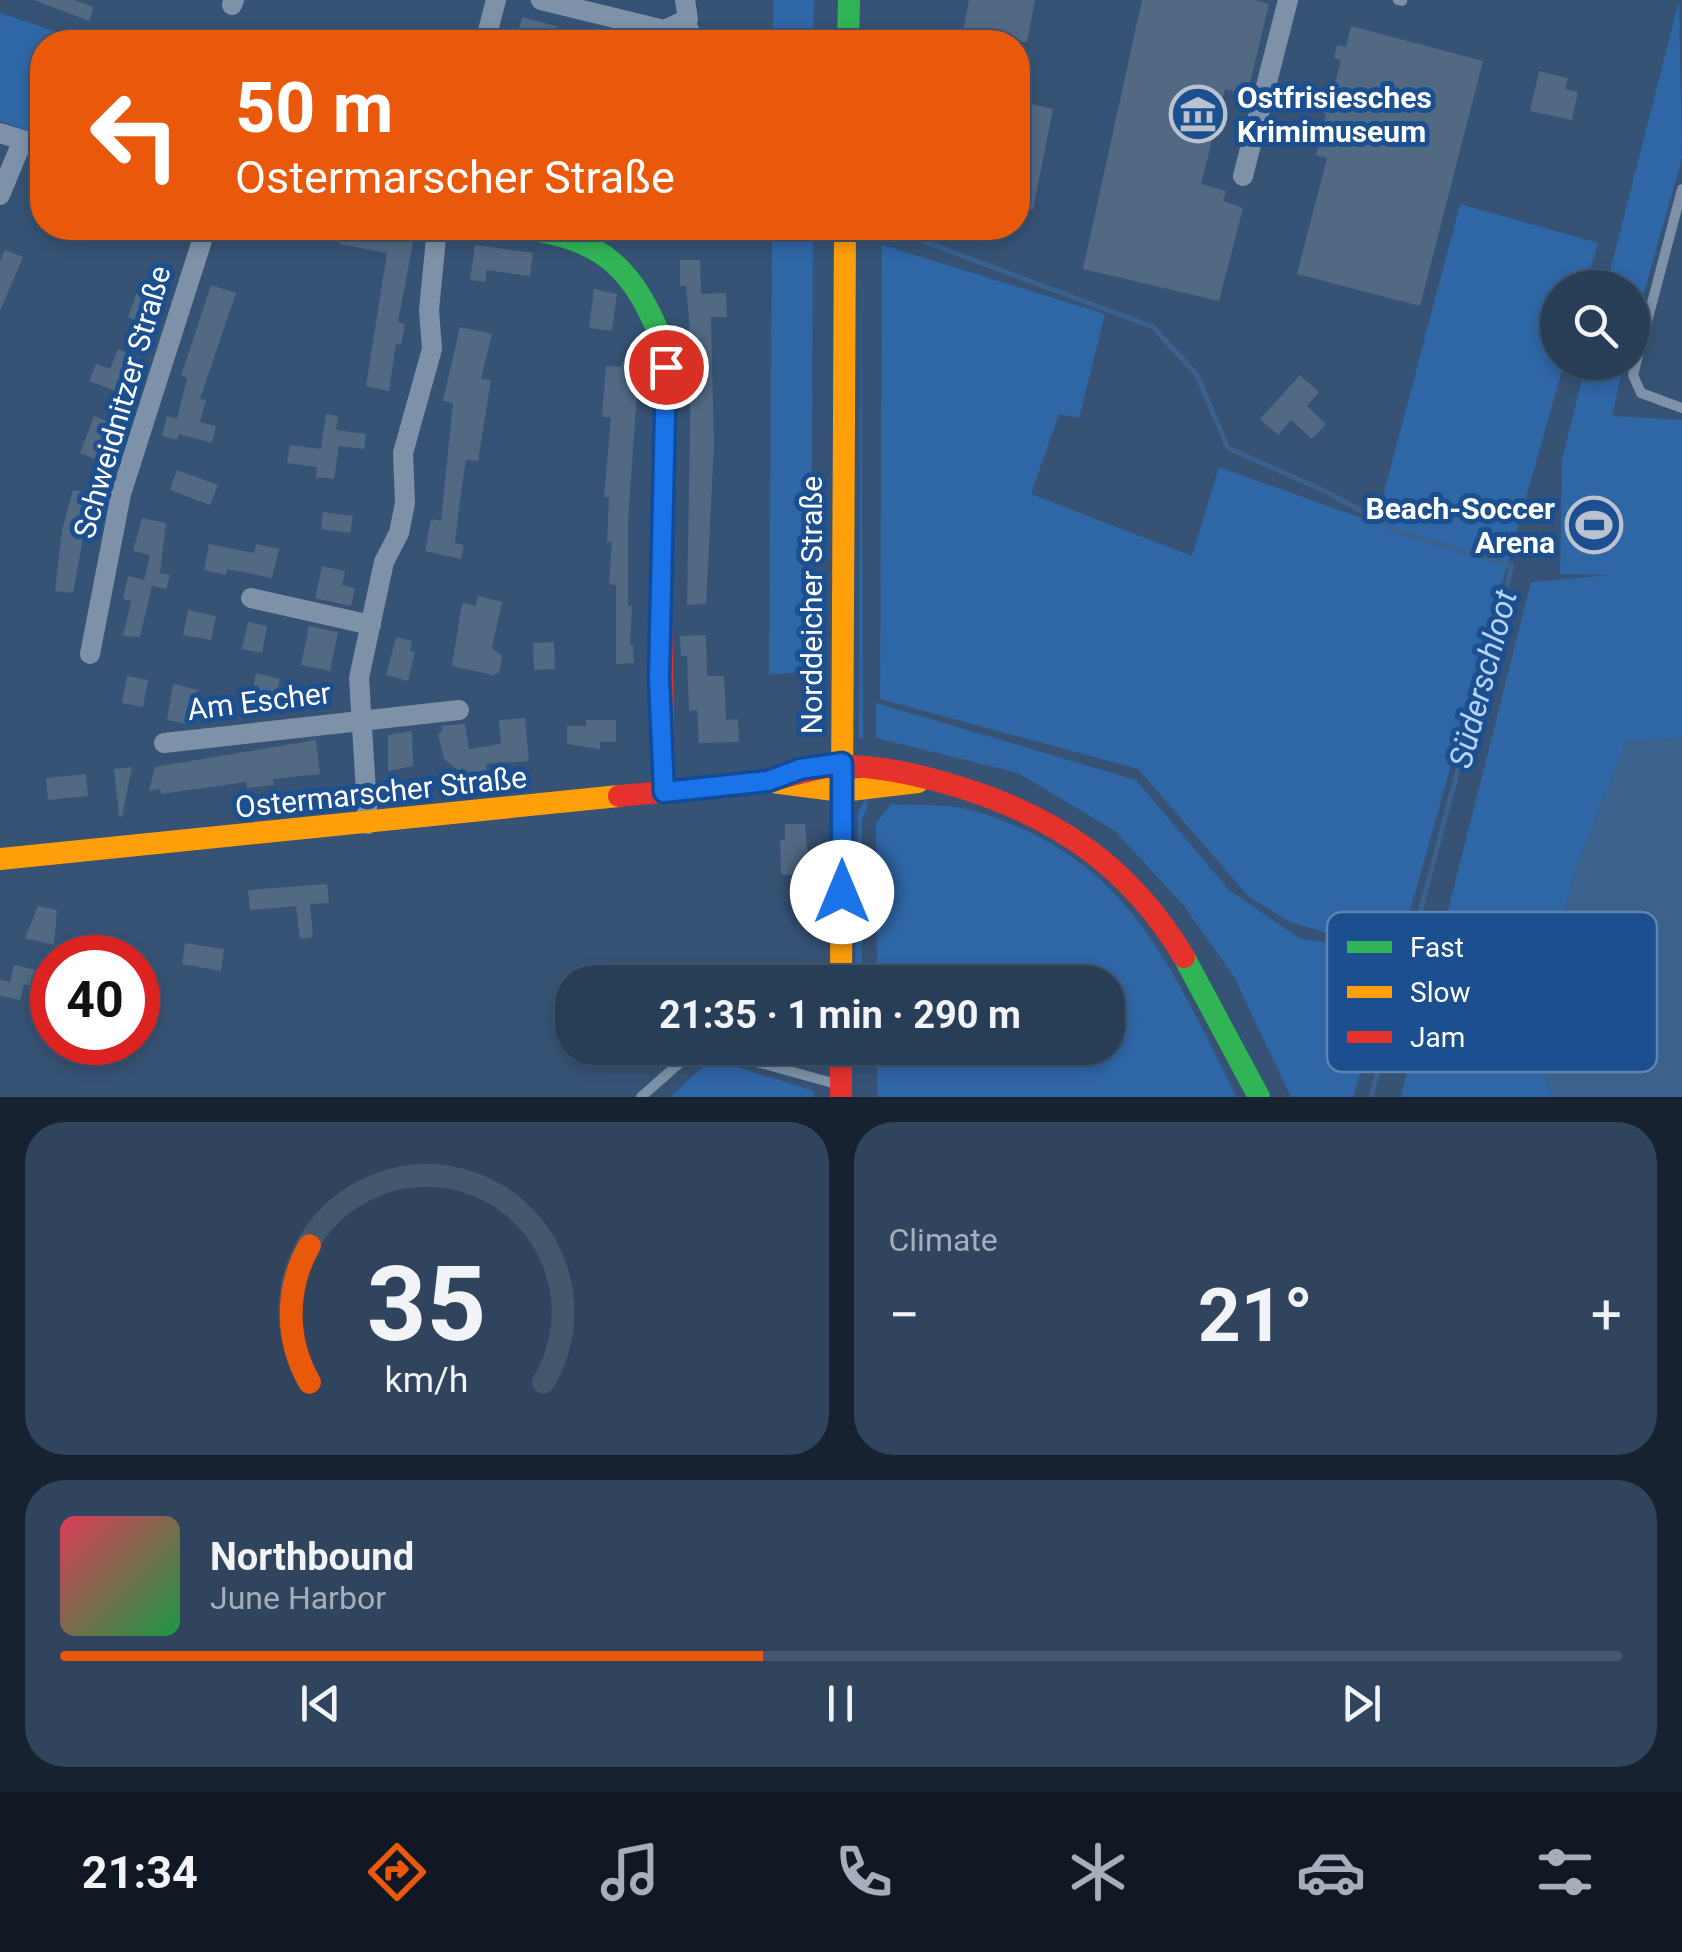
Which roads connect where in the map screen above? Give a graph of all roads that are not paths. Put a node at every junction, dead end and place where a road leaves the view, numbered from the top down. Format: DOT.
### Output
graph roads {
  1 [pos="496,0"];
  2 [pos="541,0"];
  3 [pos="849,0"];
  4 [pos="1288,0"];
  5 [pos="686,10"];
  6 [pos="488,30"];
  7 [pos="848,30"];
  8 [pos="0,133"];
  9 [pos="30,143"];
  10 [pos="30,147"];
  11 [pos="1243,176"];
  12 [pos="1682,189"];
  13 [pos="0,196"];
  14 [pos="202,240"];
  15 [pos="436,240"];
  16 [pos="574,240"];
  17 [pos="845,240"];
  18 [pos="1680,406"];
  19 [pos="251,598"];
  20 [pos="370,625"];
  21 [pos="90,654"];
  22 [pos="459,710"];
  23 [pos="362,720"];
  24 [pos="164,743"];
  25 [pos="842,763"];
  26 [pos="934,780"];
  27 [pos="768,781"];
  28 [pos="664,792"];
  29 [pos="842,792"];
  30 [pos="368,824"];
  31 [pos="0,859"];
  32 [pos="842,965"];
  33 [pos="841,1065"];
  34 [pos="841,1091"];
  35 [pos="641,1097"];
  36 [pos="1258,1097"];
  1 -- 6 [label="street"];
  2 -- 5 [label="street"];
  3 -- 7 [label="street"];
  4 -- 11 [label="street"];
  8 -- 9 [label="street"];
  10 -- 13 [label="street"];
  12 -- 18 [label="lane"];
  14 -- 21 [label="street, Schweidnitzer Straße"];
  15 -- 20 [label="street, Am Escher"];
  16 -- 28 [label="street"];
  17 -- 25 [label="street, Norddeicher Straße"];
  19 -- 20 [label="street"];
  20 -- 23 [label="street, Am Escher"];
  22 -- 23 [label="street, Am Escher"];
  23 -- 24 [label="street, Am Escher"];
  23 -- 30 [label="street, Am Escher"];
  25 -- 26 [label="street"];
  25 -- 27 [label="street, Ostermarscher Straße"];
  25 -- 29 [label="street, Norddeicher Straße"];
  26 -- 29 [label="street, Ostermarscher Straße"];
  26 -- 36 [label="street"];
  27 -- 28 [label="street, Ostermarscher Straße"];
  27 -- 29 [label="street, Ostermarscher Straße"];
  28 -- 30 [label="street, Ostermarscher Straße"];
  29 -- 32 [label="street, Norddeicher Straße"];
  30 -- 31 [label="street, Ostermarscher Straße"];
  33 -- 34 [label="street"];
  34 -- 35 [label="lane"];
}
